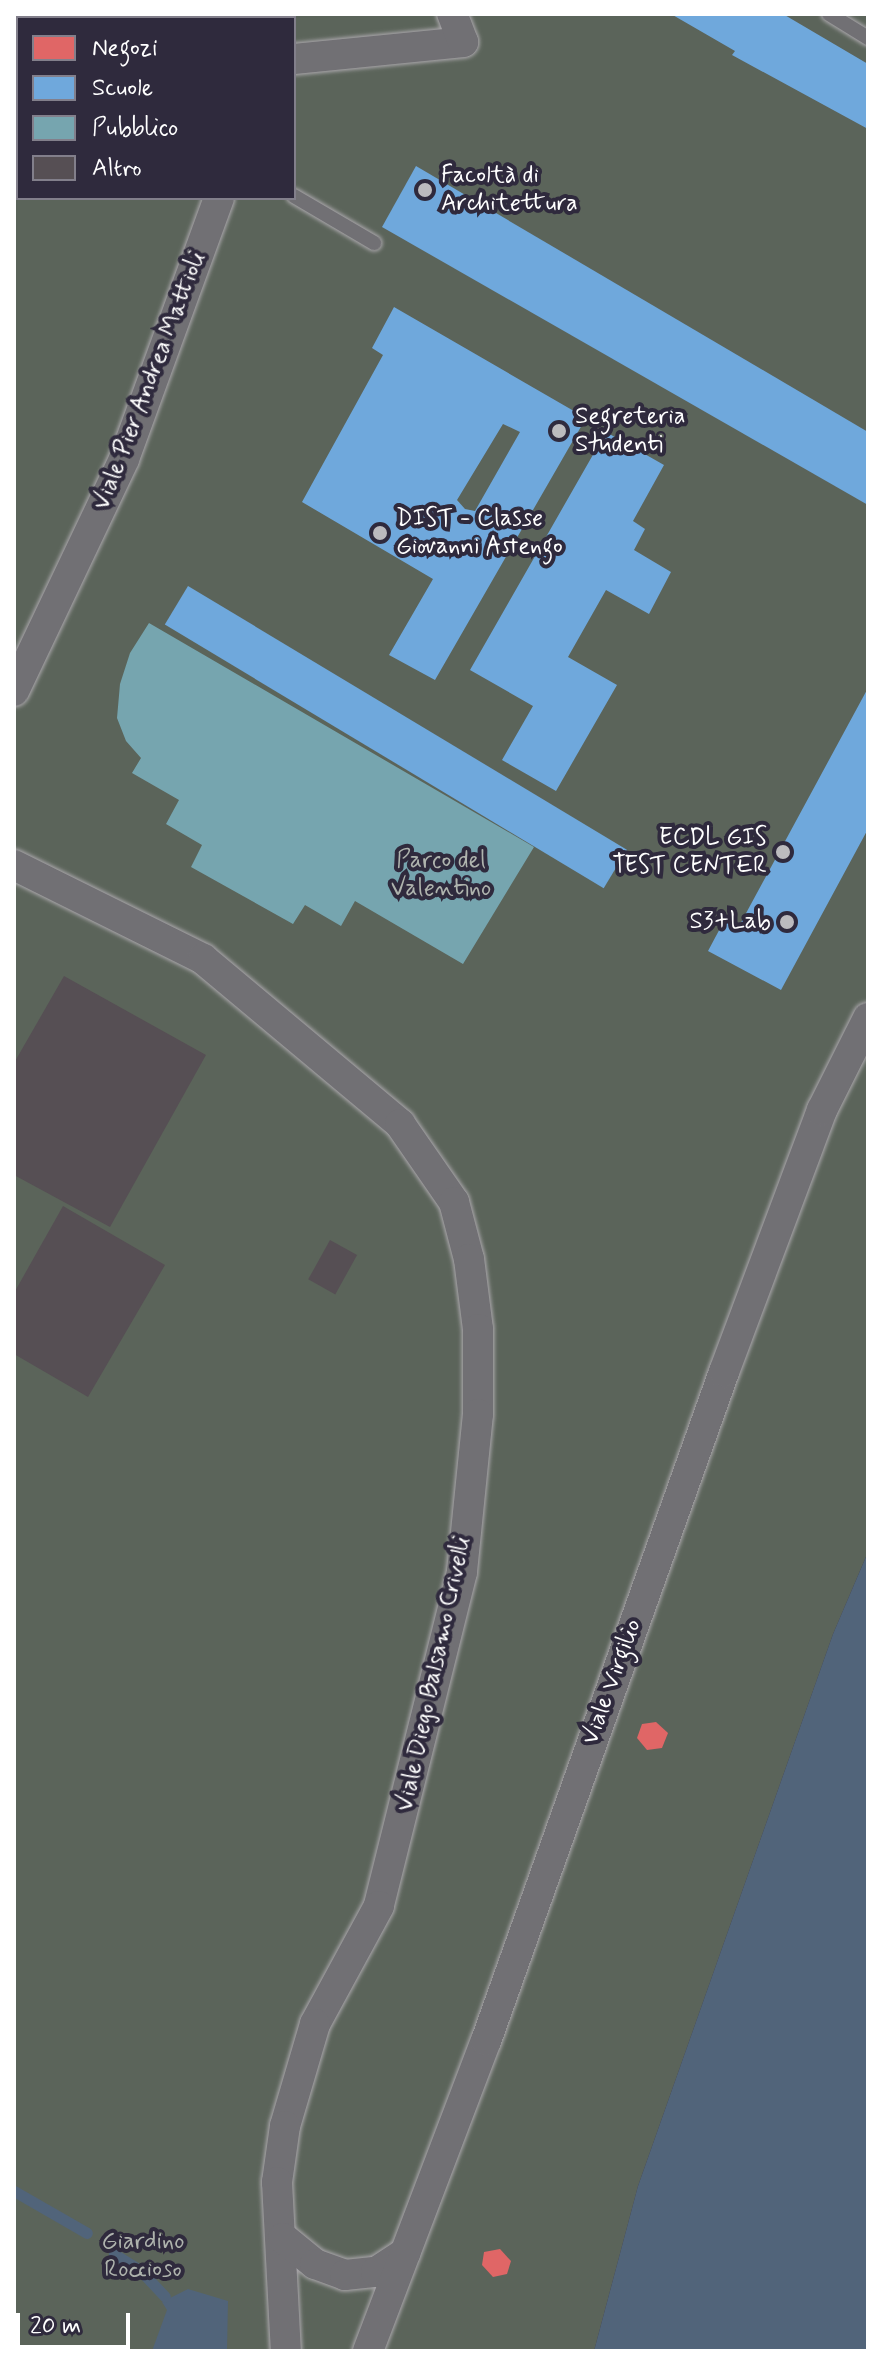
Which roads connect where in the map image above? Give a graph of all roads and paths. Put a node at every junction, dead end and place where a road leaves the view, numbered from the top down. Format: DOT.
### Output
graph roads {
  1 [pos="829,14"];
  2 [pos="465,36"];
  3 [pos="868,38"];
  4 [pos="296,59"];
  5 [pos="296,197"];
  6 [pos="218,200"];
  7 [pos="374,243"];
  8 [pos="14,691"];
  9 [pos="14,865"];
  10 [pos="868,1018"];
  11 [pos="283,2238"];
  12 [pos="405,2253"];
  13 [pos="286,2351"];
  14 [pos="368,2351"];
  1 -- 3 [label="lane"];
  2 -- 4 [label="street"];
  5 -- 7 [label="lane"];
  6 -- 8 [label="street, Viale Pier Andrea Mattioli"];
  9 -- 11 [label="street, Viale Diego Balsamo Crivelli"];
  10 -- 12 [label="street, Viale Virgilio"];
  11 -- 12 [label="street"];
  11 -- 13 [label="street, Viale Diego Balsamo Crivelli"];
  12 -- 14 [label="street, Viale Virgilio"];
}
